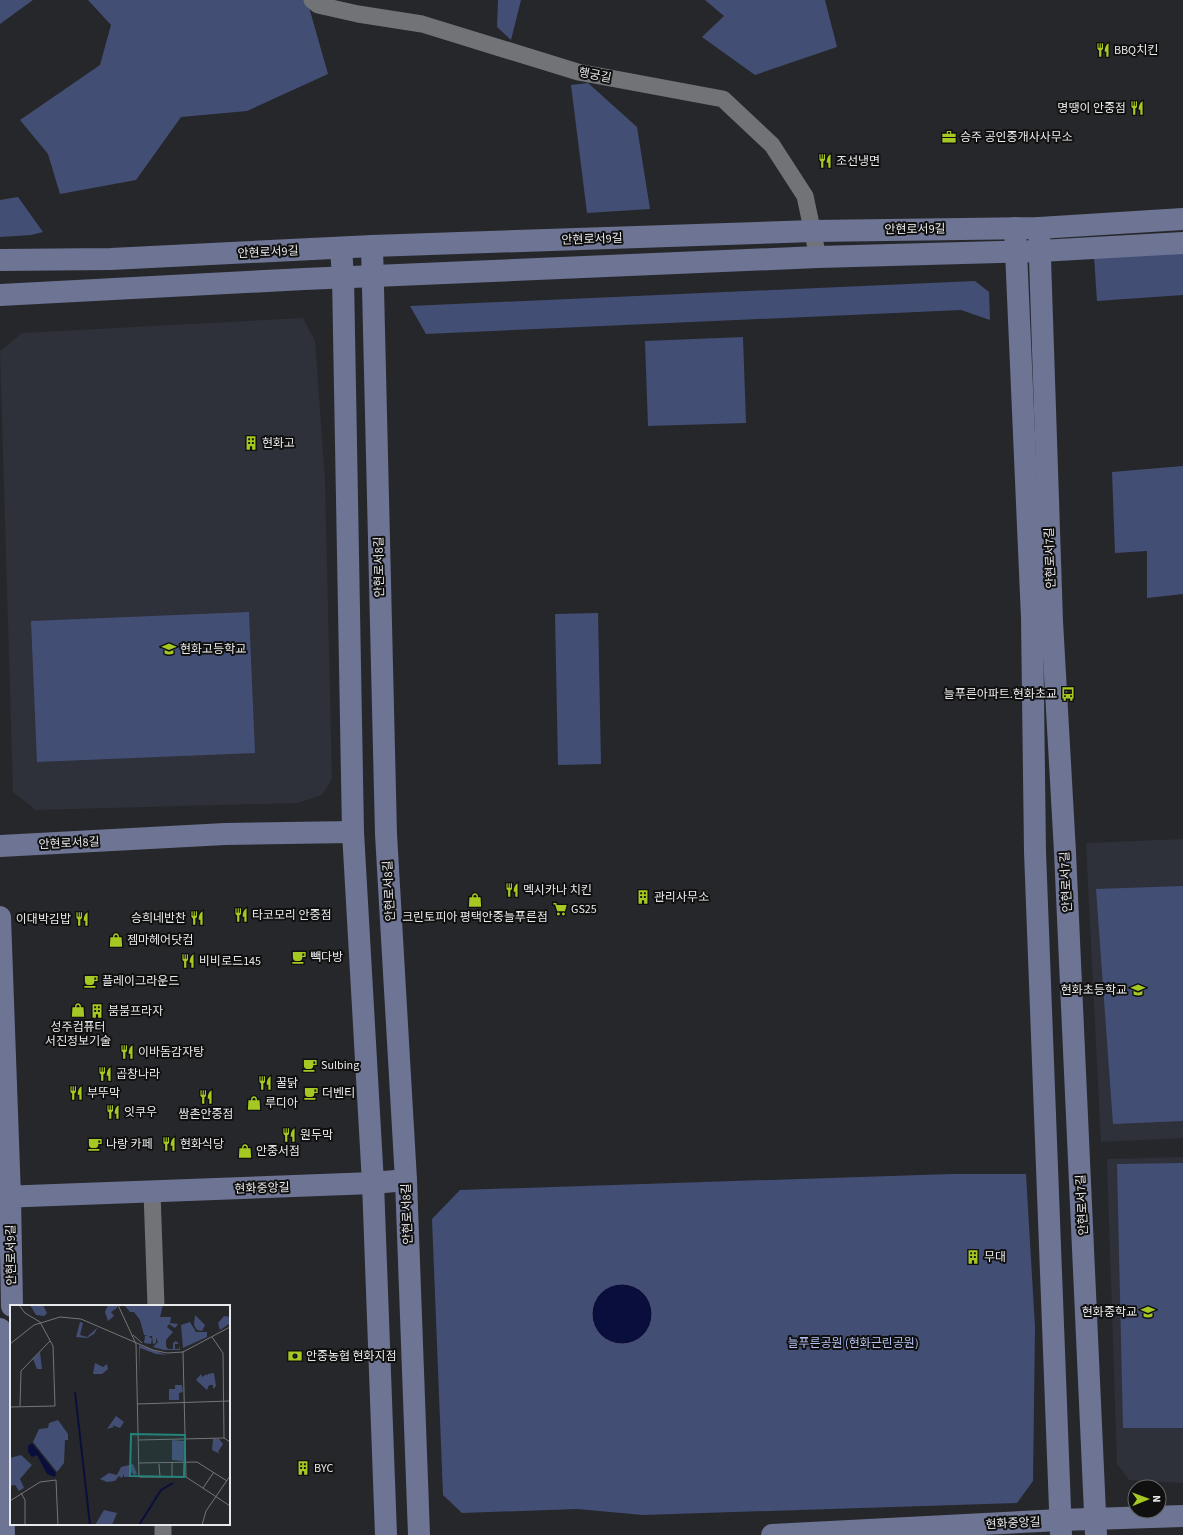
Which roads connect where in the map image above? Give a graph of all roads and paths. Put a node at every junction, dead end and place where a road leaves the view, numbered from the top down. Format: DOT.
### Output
graph roads {
  1 [pos="312,0"];
  2 [pos="1183,219"];
  3 [pos="1015,228"];
  4 [pos="1039,228"];
  5 [pos="813,231"];
  6 [pos="1183,243"];
  7 [pos="372,246"];
  8 [pos="341,248"];
  9 [pos="1040,251"];
  10 [pos="1015,252"];
  11 [pos="818,257"];
  12 [pos="0,260"];
  13 [pos="373,276"];
  14 [pos="343,277"];
  15 [pos="0,295"];
  16 [pos="353,832"];
  17 [pos="0,846"];
  18 [pos="0,917"];
  19 [pos="406,1180"];
  20 [pos="373,1183"];
  21 [pos="152,1192"];
  22 [pos="5,1197"];
  23 [pos="12,1305"];
  24 [pos="156,1305"];
  25 [pos="0,1329"];
  26 [pos="1183,1516"];
  27 [pos="162,1525"];
  28 [pos="1096,1527"];
  29 [pos="1061,1528"];
  30 [pos="4,1535"];
  31 [pos="163,1535"];
  32 [pos="386,1535"];
  33 [pos="419,1535"];
  34 [pos="772,1535"];
  1 -- 5 [label="street, 행궁길"];
  2 -- 4 [label="street, 안현로서9길"];
  3 -- 4 [label="street, 안현로서9길"];
  3 -- 5 [label="street, 안현로서9길"];
  3 -- 10 [label="street, 안현로서7길"];
  4 -- 9 [label="street, 안현로서7길"];
  5 -- 7 [label="street, 안현로서9길"];
  5 -- 11 [label="street, 행궁길"];
  6 -- 9 [label="street"];
  7 -- 8 [label="street, 안현로서9길"];
  7 -- 13 [label="street, 안현로서8길"];
  8 -- 12 [label="street, 안현로서9길"];
  8 -- 14 [label="street"];
  9 -- 10 [label="street"];
  9 -- 28 [label="street, 안현로서7길"];
  10 -- 11 [label="street"];
  10 -- 29 [label="street, 안현로서7길"];
  11 -- 13 [label="street"];
  13 -- 14 [label="street"];
  13 -- 19 [label="street, 안현로서8길"];
  14 -- 15 [label="street"];
  14 -- 16 [label="street"];
  16 -- 17 [label="street, 안현로서8길"];
  16 -- 20 [label="street"];
  18 -- 22 [label="street, 안현로서9길"];
  19 -- 20 [label="street, 현화중앙길"];
  19 -- 33 [label="street, 안현로서8길"];
  20 -- 21 [label="street, 현화중앙길"];
  20 -- 32 [label="street"];
  21 -- 22 [label="street, 현화중앙길"];
  21 -- 24 [label="street"];
  22 -- 23 [label="street, 안현로서9길"];
  25 -- 30 [label="street"];
  26 -- 28 [label="street, 현화중앙길"];
  27 -- 31 [label="street"];
  28 -- 29 [label="street, 현화중앙길"];
  29 -- 34 [label="street, 현화중앙길"];
}
